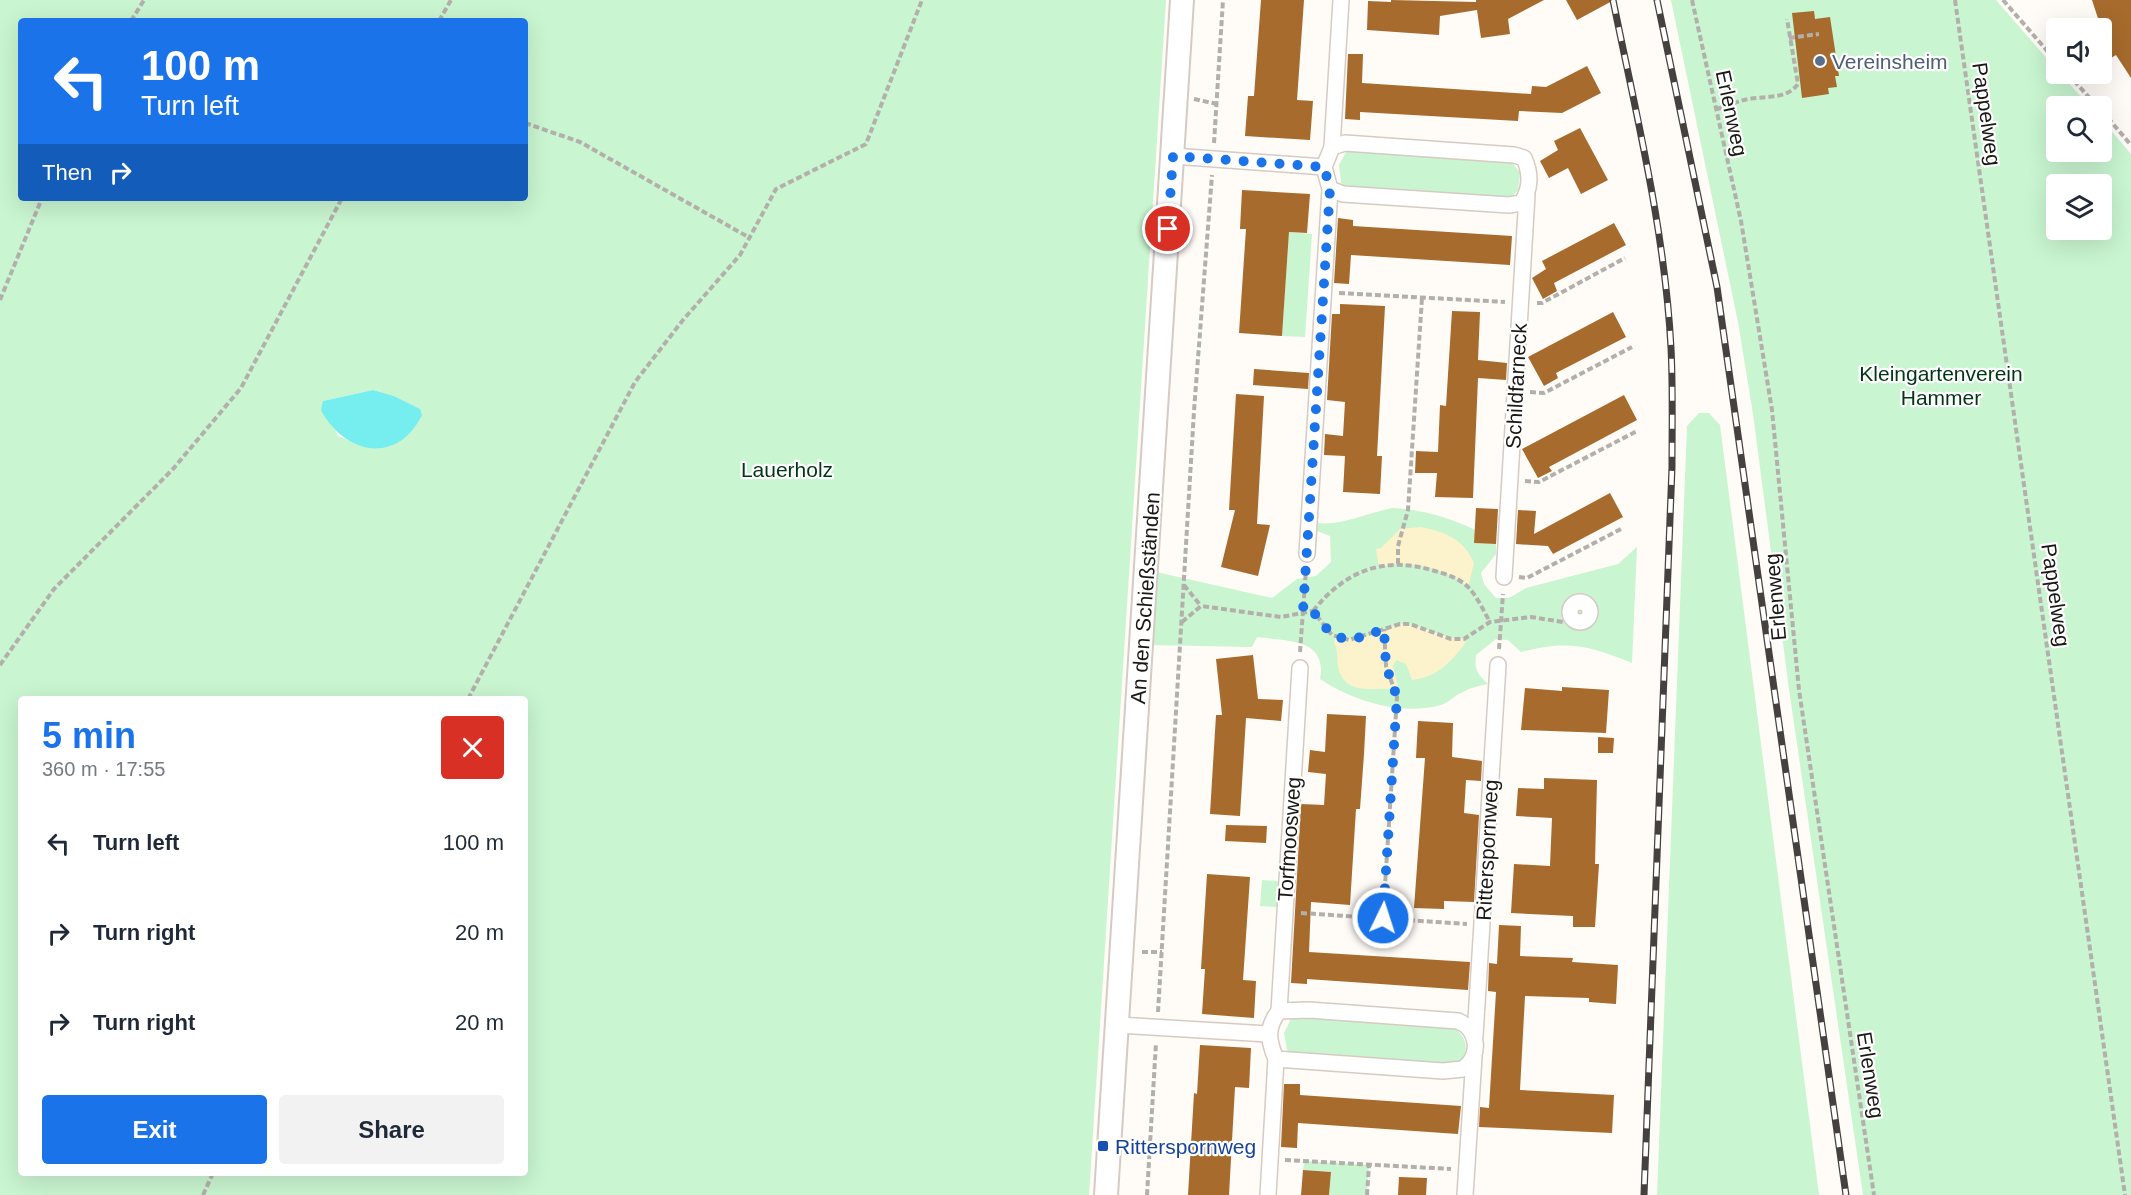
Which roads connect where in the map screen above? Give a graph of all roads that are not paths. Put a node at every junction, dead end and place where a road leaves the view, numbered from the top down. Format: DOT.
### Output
graph roads {
  1 [pos="1182,0"];
  2 [pos="1341,0"];
  3 [pos="1332,147"];
  4 [pos="1173,156"];
  5 [pos="1324,167"];
  6 [pos="1330,189"];
  7 [pos="1527,195"];
  8 [pos="1307,554"];
  9 [pos="1504,577"];
  10 [pos="1498,665"];
  11 [pos="1300,668"];
  12 [pos="1279,1011"];
  13 [pos="1118,1024"];
  14 [pos="1268,1034"];
  15 [pos="1475,1036"];
  16 [pos="1474,1057"];
  17 [pos="1276,1059"];
  18 [pos="1106,1195"];
  19 [pos="1268,1195"];
  20 [pos="1465,1195"];
  1 -- 4 [label="street, An den Schießständen"];
  2 -- 3 [label="street"];
  3 -- 5 [label="street"];
  3 -- 7 [label="street, Schildfarneck"];
  4 -- 5 [label="street"];
  4 -- 13 [label="street, An den Schießständen"];
  5 -- 6 [label="street"];
  6 -- 7 [label="street"];
  6 -- 8 [label="street"];
  7 -- 9 [label="street, Schildfarneck"];
  10 -- 15 [label="street, Ritterspornweg"];
  11 -- 12 [label="street, Torfmoosweg"];
  12 -- 14 [label="street"];
  12 -- 15 [label="street"];
  13 -- 14 [label="street"];
  13 -- 18 [label="street, An den Schießständen"];
  14 -- 17 [label="street"];
  15 -- 16 [label="street, Ritterspornweg"];
  16 -- 17 [label="street"];
  16 -- 20 [label="street, Ritterspornweg"];
  17 -- 19 [label="street"];
}
